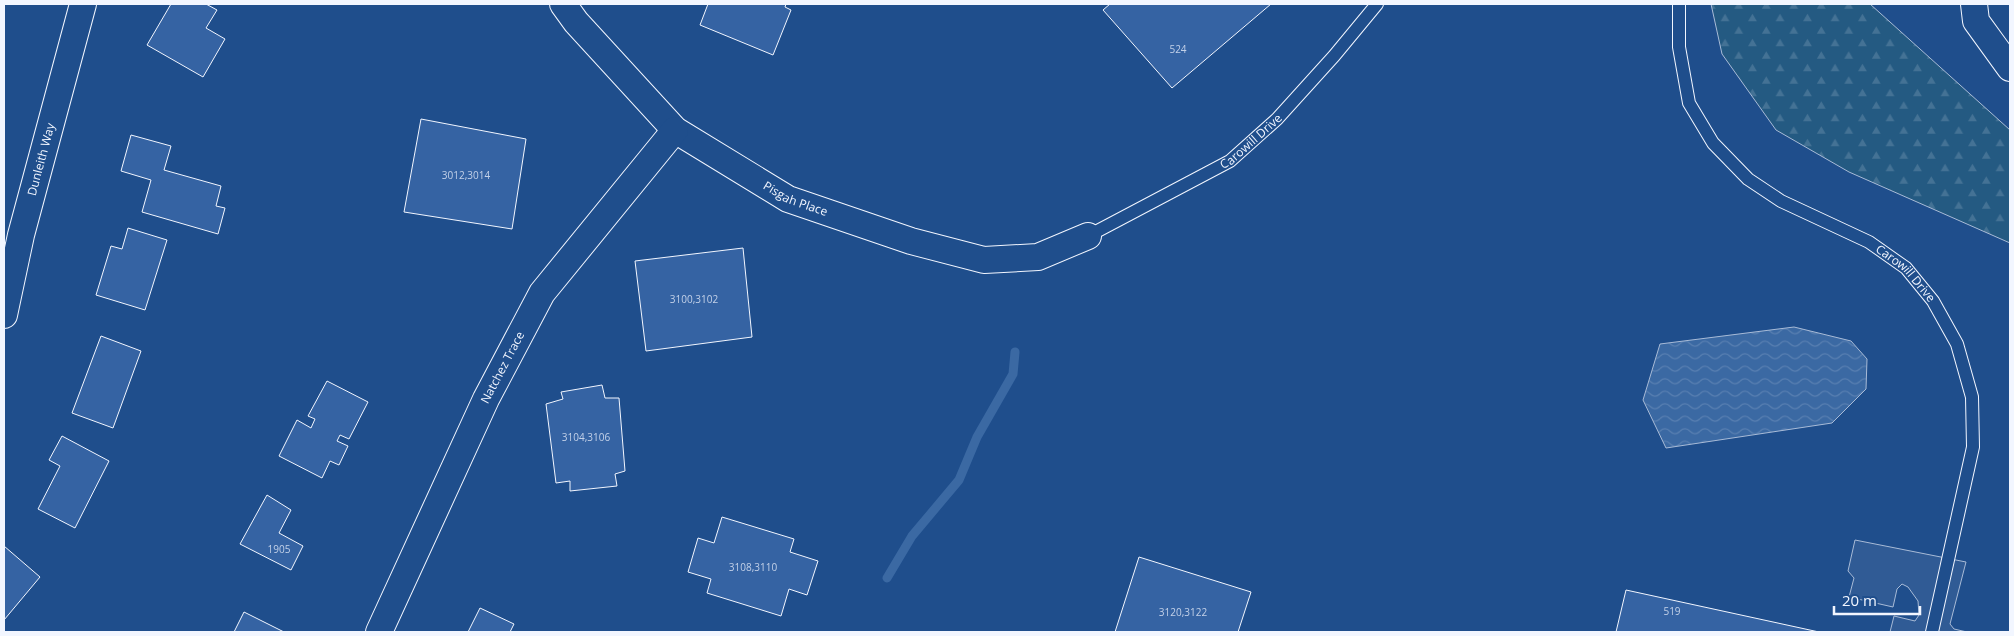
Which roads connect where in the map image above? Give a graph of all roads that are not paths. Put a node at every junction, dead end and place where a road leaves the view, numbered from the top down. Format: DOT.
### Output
graph roads {
  1 [pos="83,4"];
  2 [pos="563,4"];
  3 [pos="1377,4"];
  4 [pos="1680,4"];
  5 [pos="1974,4"];
  6 [pos="2010,68"];
  7 [pos="674,130"];
  8 [pos="1088,236"];
  9 [pos="4,315"];
  10 [pos="379,632"];
  11 [pos="1932,632"];
  1 -- 9 [label="street, Dunleith Way"];
  2 -- 7 [label="street, Pisgah Place"];
  3 -- 8 [label="lane, Carowill Drive"];
  4 -- 11 [label="lane, Carowill Drive"];
  5 -- 6 [label="street"];
  7 -- 8 [label="street, Pisgah Place"];
  7 -- 10 [label="street, Natchez Trace"];
}
